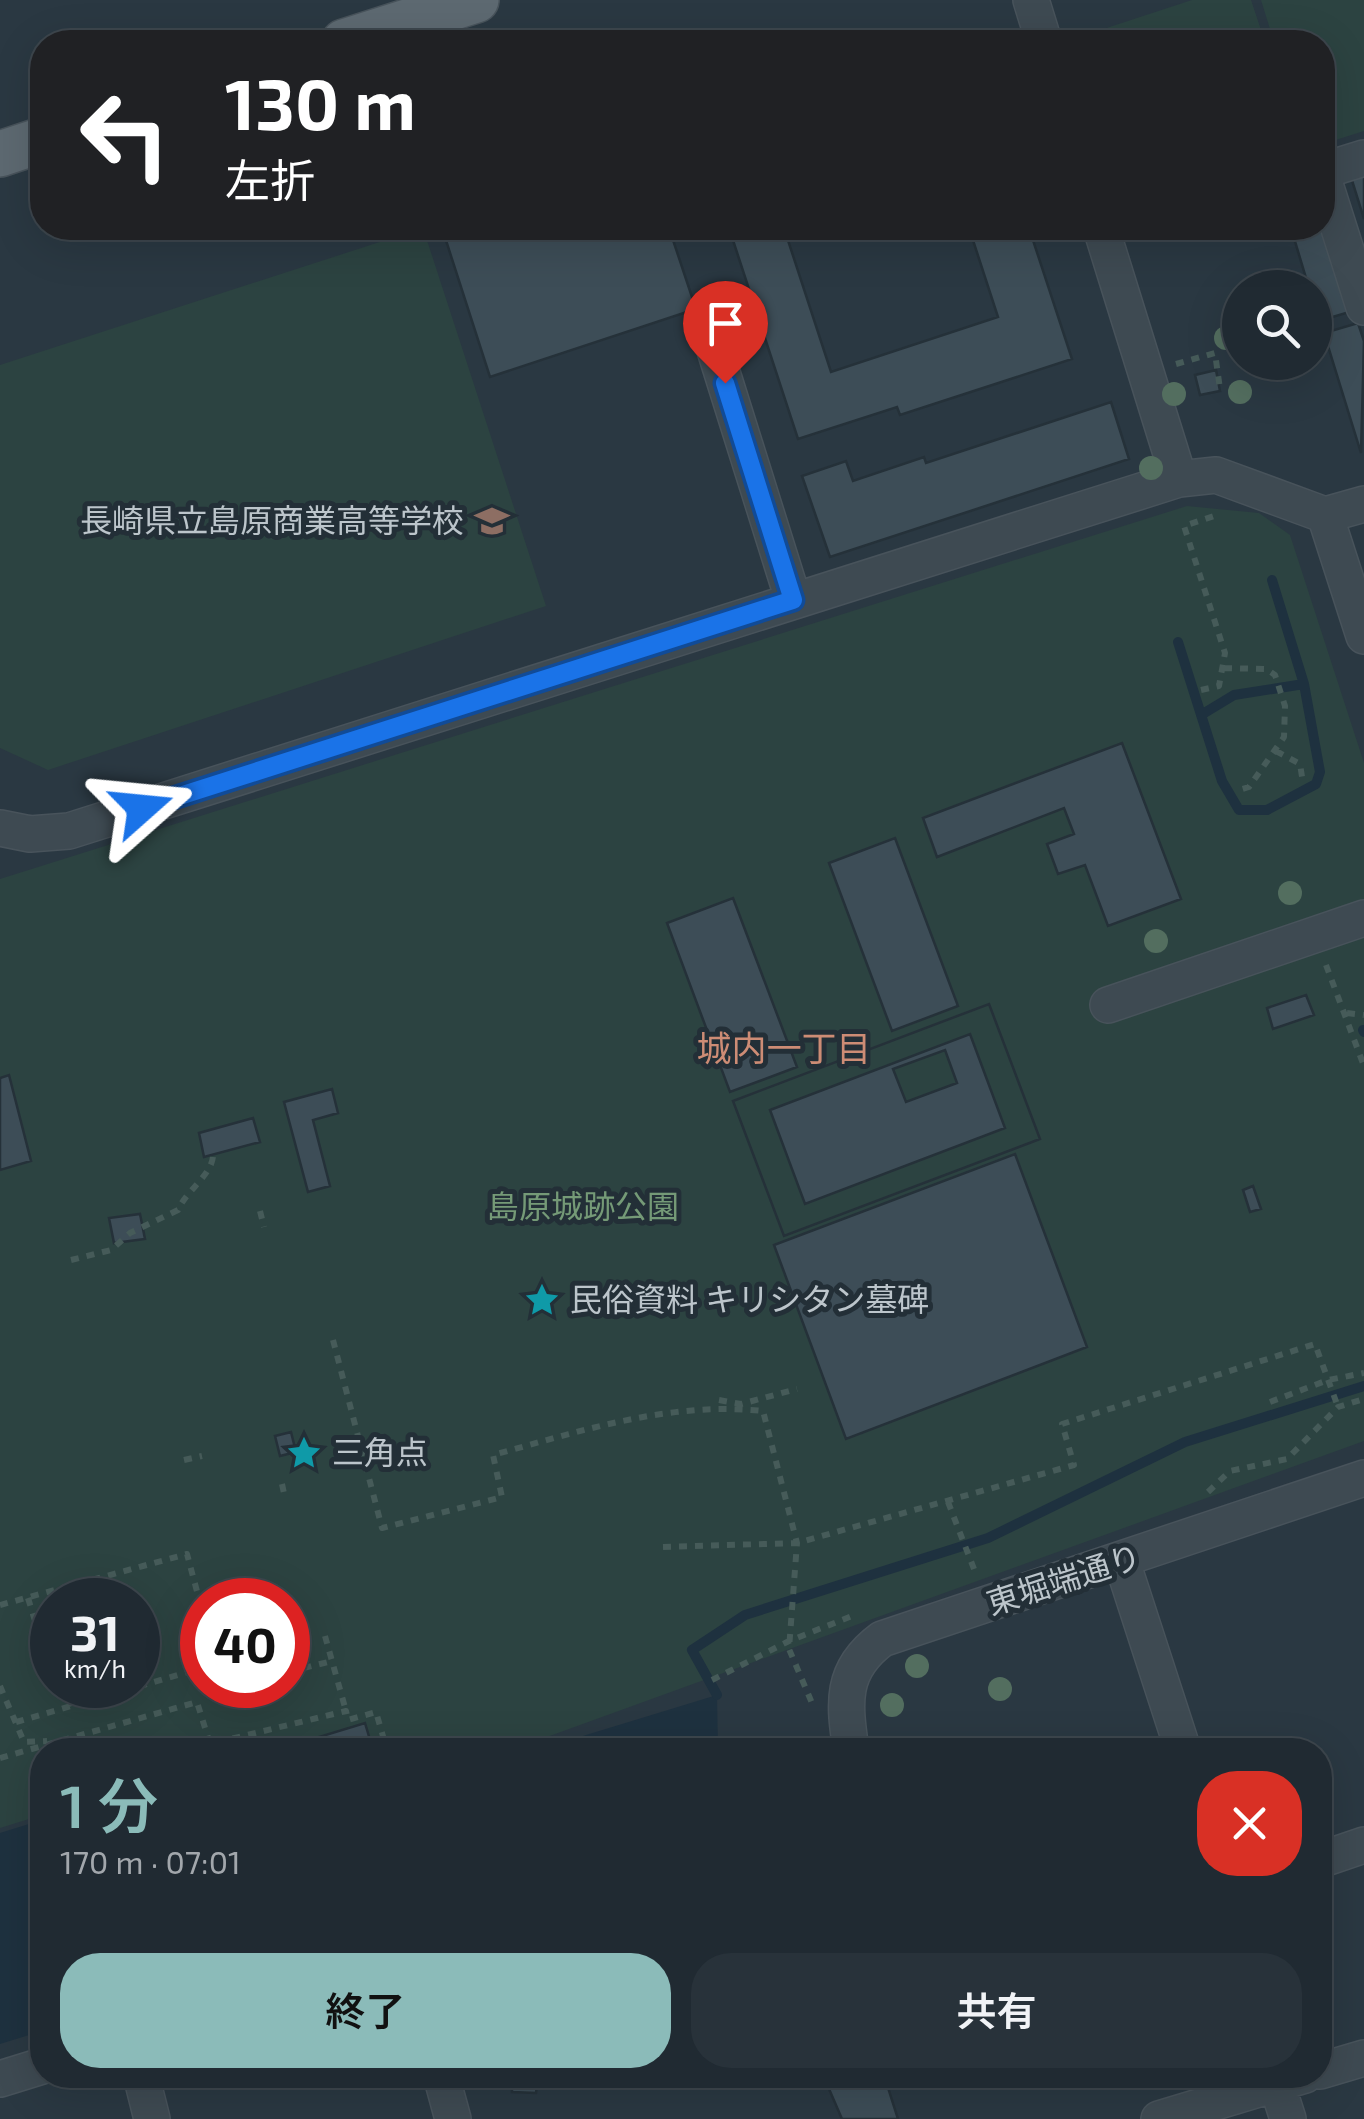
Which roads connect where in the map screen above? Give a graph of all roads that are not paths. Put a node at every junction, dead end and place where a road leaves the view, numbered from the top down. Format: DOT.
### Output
graph roads {
  1 [pos="476,0"];
  2 [pos="1031,0"];
  3 [pos="382,30"];
  4 [pos="1040,30"];
  5 [pos="30,144"];
  6 [pos="0,154"];
  7 [pos="1364,158"];
  8 [pos="1335,168"];
  9 [pos="1335,214"];
  10 [pos="1105,240"];
  11 [pos="1364,307"];
  12 [pos="714,347"];
  13 [pos="1179,479"];
  14 [pos="1364,504"];
  15 [pos="1324,515"];
  16 [pos="793,600"];
  17 [pos="1364,636"];
  18 [pos="0,828"];
  19 [pos="1364,918"];
  20 [pos="1108,1005"];
  21 [pos="1364,1478"];
  22 [pos="1122,1562"];
  23 [pos="849,1738"];
  24 [pos="1178,1738"];
  25 [pos="1364,1845"];
  26 [pos="1332,1856"];
  27 [pos="1364,2058"];
  28 [pos="1332,2067"];
  29 [pos="30,2070"];
  30 [pos="0,2079"];
  31 [pos="144,2088"];
  32 [pos="445,2088"];
  33 [pos="1254,2088"];
  34 [pos="1286,2088"];
  35 [pos="152,2119"];
  36 [pos="454,2119"];
  37 [pos="1159,2119"];
  38 [pos="1288,2119"];
  1 -- 3 [label="main road"];
  2 -- 4 [label="street"];
  5 -- 6 [label="main road"];
  7 -- 8 [label="street"];
  9 -- 11 [label="street"];
  10 -- 13 [label="street"];
  12 -- 16 [label="street"];
  13 -- 15 [label="street"];
  13 -- 16 [label="street"];
  14 -- 15 [label="street"];
  15 -- 17 [label="street"];
  16 -- 18 [label="street"];
  19 -- 20 [label="street"];
  21 -- 22 [label="street, 東堀端通り"];
  22 -- 23 [label="street, 東堀端通り"];
  22 -- 24 [label="street"];
  25 -- 26 [label="street"];
  27 -- 28 [label="street"];
  29 -- 30 [label="street"];
  31 -- 35 [label="street"];
  32 -- 36 [label="street"];
  33 -- 37 [label="street"];
  34 -- 38 [label="street"];
}
